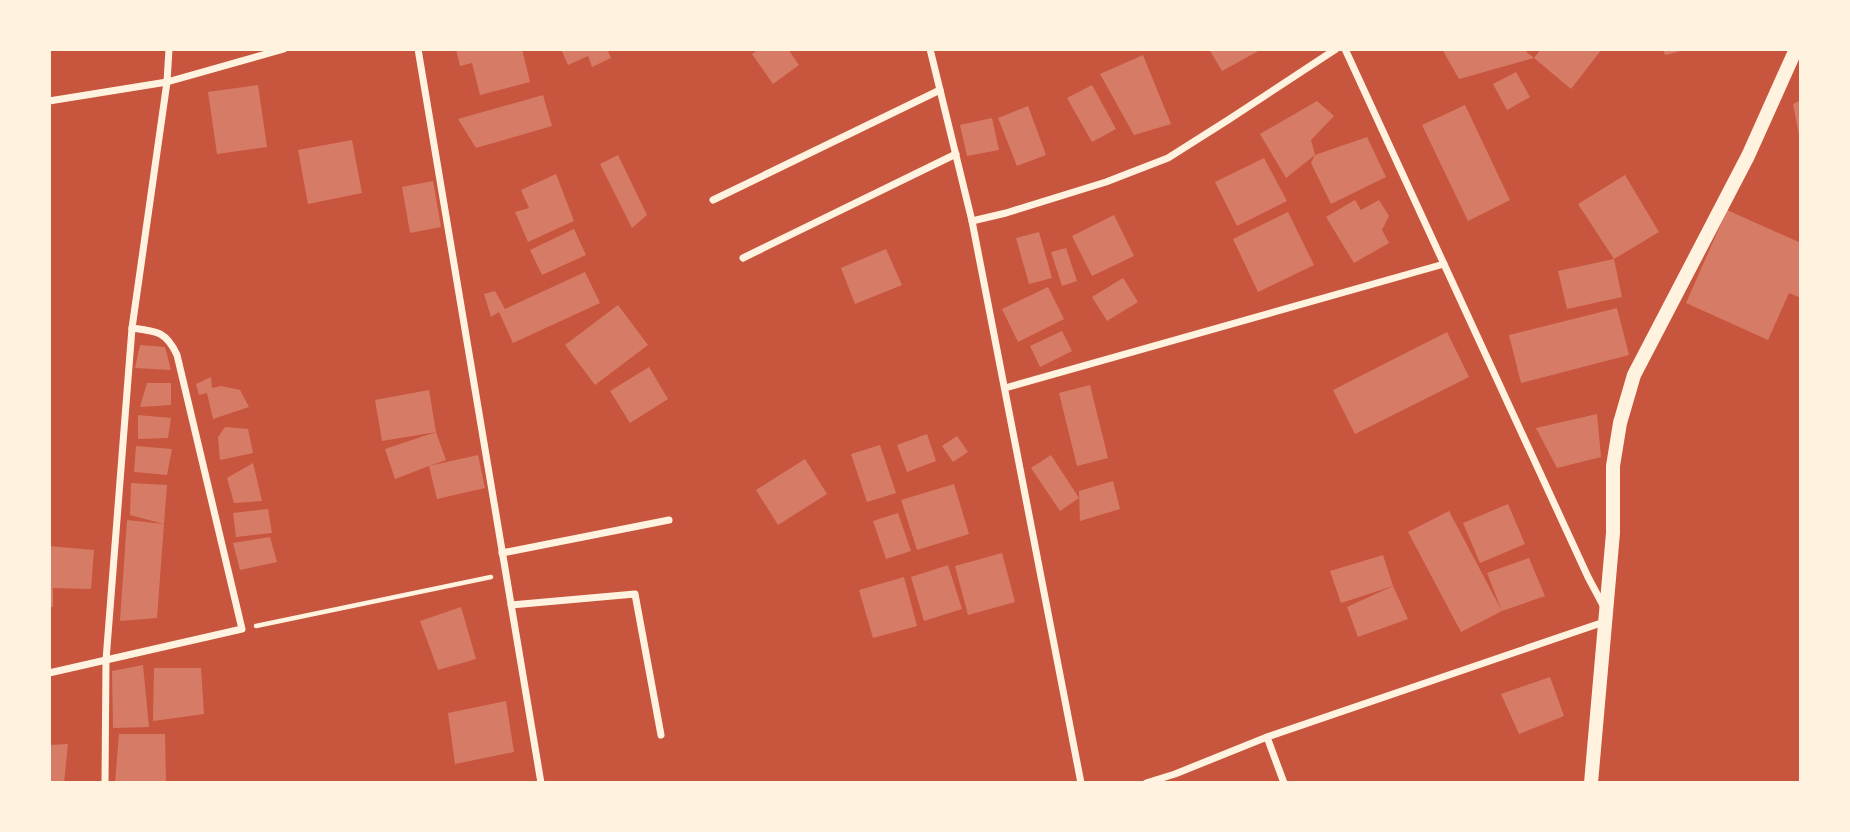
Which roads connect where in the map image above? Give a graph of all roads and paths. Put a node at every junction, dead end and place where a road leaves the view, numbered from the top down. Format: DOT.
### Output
graph roads {
  1 [pos="169,49"];
  2 [pos="284,49"];
  3 [pos="418,49"];
  4 [pos="930,49"];
  5 [pos="1336,49"];
  6 [pos="1345,49"];
  7 [pos="1796,49"];
  8 [pos="167,82"];
  9 [pos="940,90"];
  10 [pos="49,101"];
  11 [pos="956,154"];
  12 [pos="713,200"];
  13 [pos="972,221"];
  14 [pos="743,258"];
  15 [pos="1444,264"];
  16 [pos="132,328"];
  17 [pos="1006,388"];
  18 [pos="669,520"];
  19 [pos="502,553"];
  20 [pos="506,574"];
  21 [pos="511,605"];
  22 [pos="1606,616"];
  23 [pos="242,629"];
  24 [pos="106,660"];
  25 [pos="49,673"];
  26 [pos="661,735"];
  27 [pos="1267,737"];
  28 [pos="1175,774"];
  29 [pos="105,783"];
  30 [pos="541,783"];
  31 [pos="1081,783"];
  32 [pos="1146,783"];
  33 [pos="1179,783"];
  34 [pos="1284,783"];
  35 [pos="1591,783"];
  1 -- 8 [label="street"];
  2 -- 8 [label="street"];
  3 -- 19 [label="street"];
  4 -- 9 [label="street"];
  5 -- 13 [label="street"];
  6 -- 15 [label="street"];
  7 -- 22 [label="main road"];
  8 -- 10 [label="street"];
  8 -- 16 [label="street"];
  9 -- 11 [label="street"];
  9 -- 12 [label="street"];
  11 -- 13 [label="street"];
  11 -- 14 [label="street"];
  13 -- 17 [label="street"];
  15 -- 17 [label="street"];
  15 -- 22 [label="street"];
  16 -- 23 [label="street"];
  16 -- 24 [label="street"];
  17 -- 31 [label="street"];
  18 -- 19 [label="street"];
  19 -- 20 [label="street"];
  20 -- 21 [label="street"];
  20 -- 23 [label="path"];
  21 -- 26 [label="street"];
  21 -- 30 [label="street"];
  22 -- 27 [label="street"];
  22 -- 35 [label="main road"];
  23 -- 24 [label="street"];
  24 -- 25 [label="street"];
  24 -- 29 [label="street"];
  27 -- 28 [label="street"];
  27 -- 34 [label="street"];
  28 -- 32 [label="street"];
  28 -- 33 [label="street"];
}
